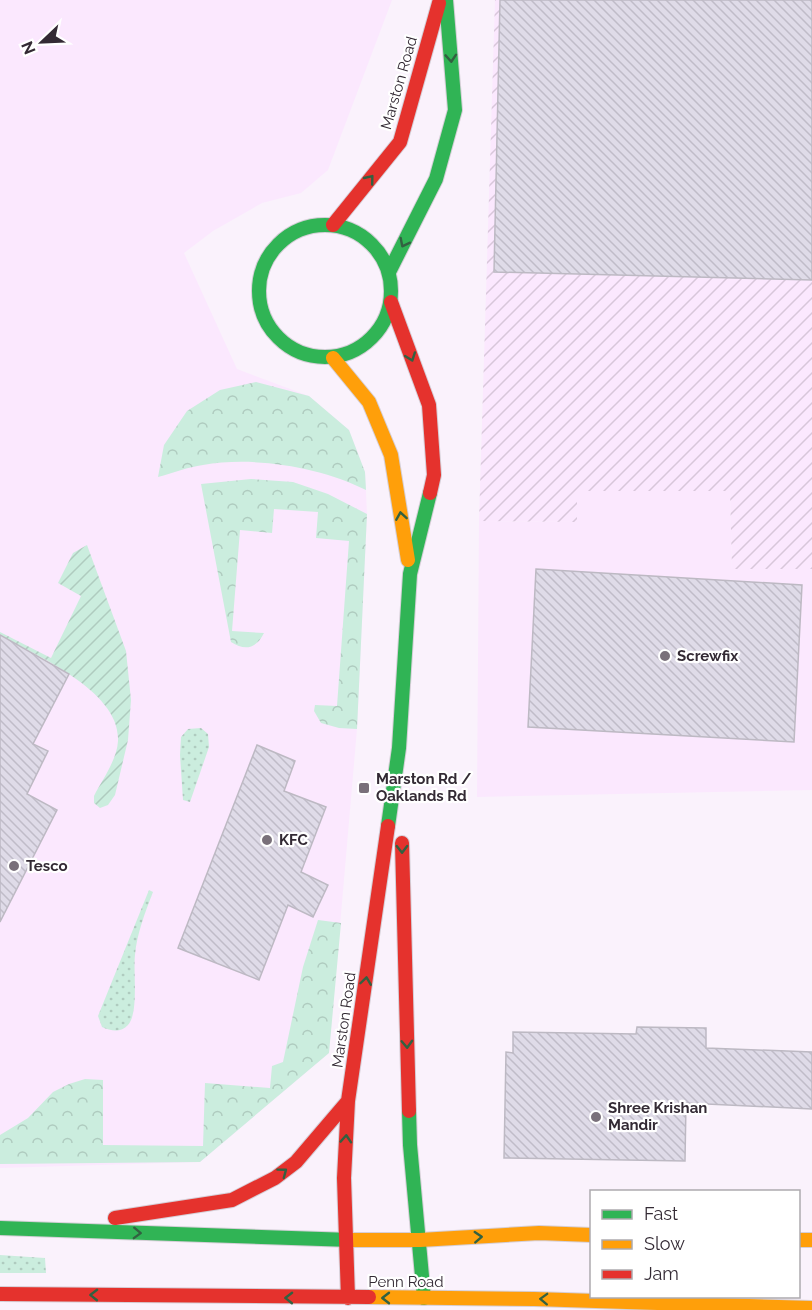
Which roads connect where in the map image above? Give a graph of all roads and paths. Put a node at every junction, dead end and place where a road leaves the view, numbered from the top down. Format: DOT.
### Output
graph roads {
  1 [pos="440,0"];
  2 [pos="446,0"];
  3 [pos="333,225"];
  4 [pos="389,272"];
  5 [pos="391,303"];
  6 [pos="333,358"];
  7 [pos="410,574"];
  8 [pos="399,748"];
  9 [pos="348,1101"];
  10 [pos="0,1228"];
  11 [pos="36,1230"];
  12 [pos="590,1235"];
  13 [pos="346,1240"];
  14 [pos="420,1240"];
  15 [pos="0,1294"];
  16 [pos="348,1298"];
  17 [pos="424,1298"];
  18 [pos="812,1308"];
  3 -- 1 [label="main road, Marston Road, one-way"];
  2 -- 4 [label="main road, one-way"];
  3 -- 4 [label="main road, Marston Road"];
  3 -- 6 [label="main road, Marston Road"];
  4 -- 5 [label="main road, Marston Road"];
  5 -- 6 [label="main road, Marston Road"];
  5 -- 7 [label="main road, Marston Road, one-way"];
  7 -- 6 [label="main road, Marston Road, one-way"];
  7 -- 8 [label="main road, Marston Road"];
  9 -- 8 [label="main road, Marston Road, one-way"];
  8 -- 14 [label="main road, Marston Road, one-way"];
  11 -- 9 [label="main road, one-way"];
  13 -- 9 [label="main road, Marston Road, one-way"];
  10 -- 11 [label="main road"];
  11 -- 13 [label="main road, one-way"];
  14 -- 12 [label="main road, one-way"];
  13 -- 14 [label="main road"];
  13 -- 16 [label="main road, Marston Road"];
  14 -- 17 [label="main road, Marston Road"];
  16 -- 15 [label="main road, Penn Road, one-way"];
  17 -- 16 [label="main road, Penn Road, one-way"];
  18 -- 17 [label="main road, Penn Road, one-way"];
}
